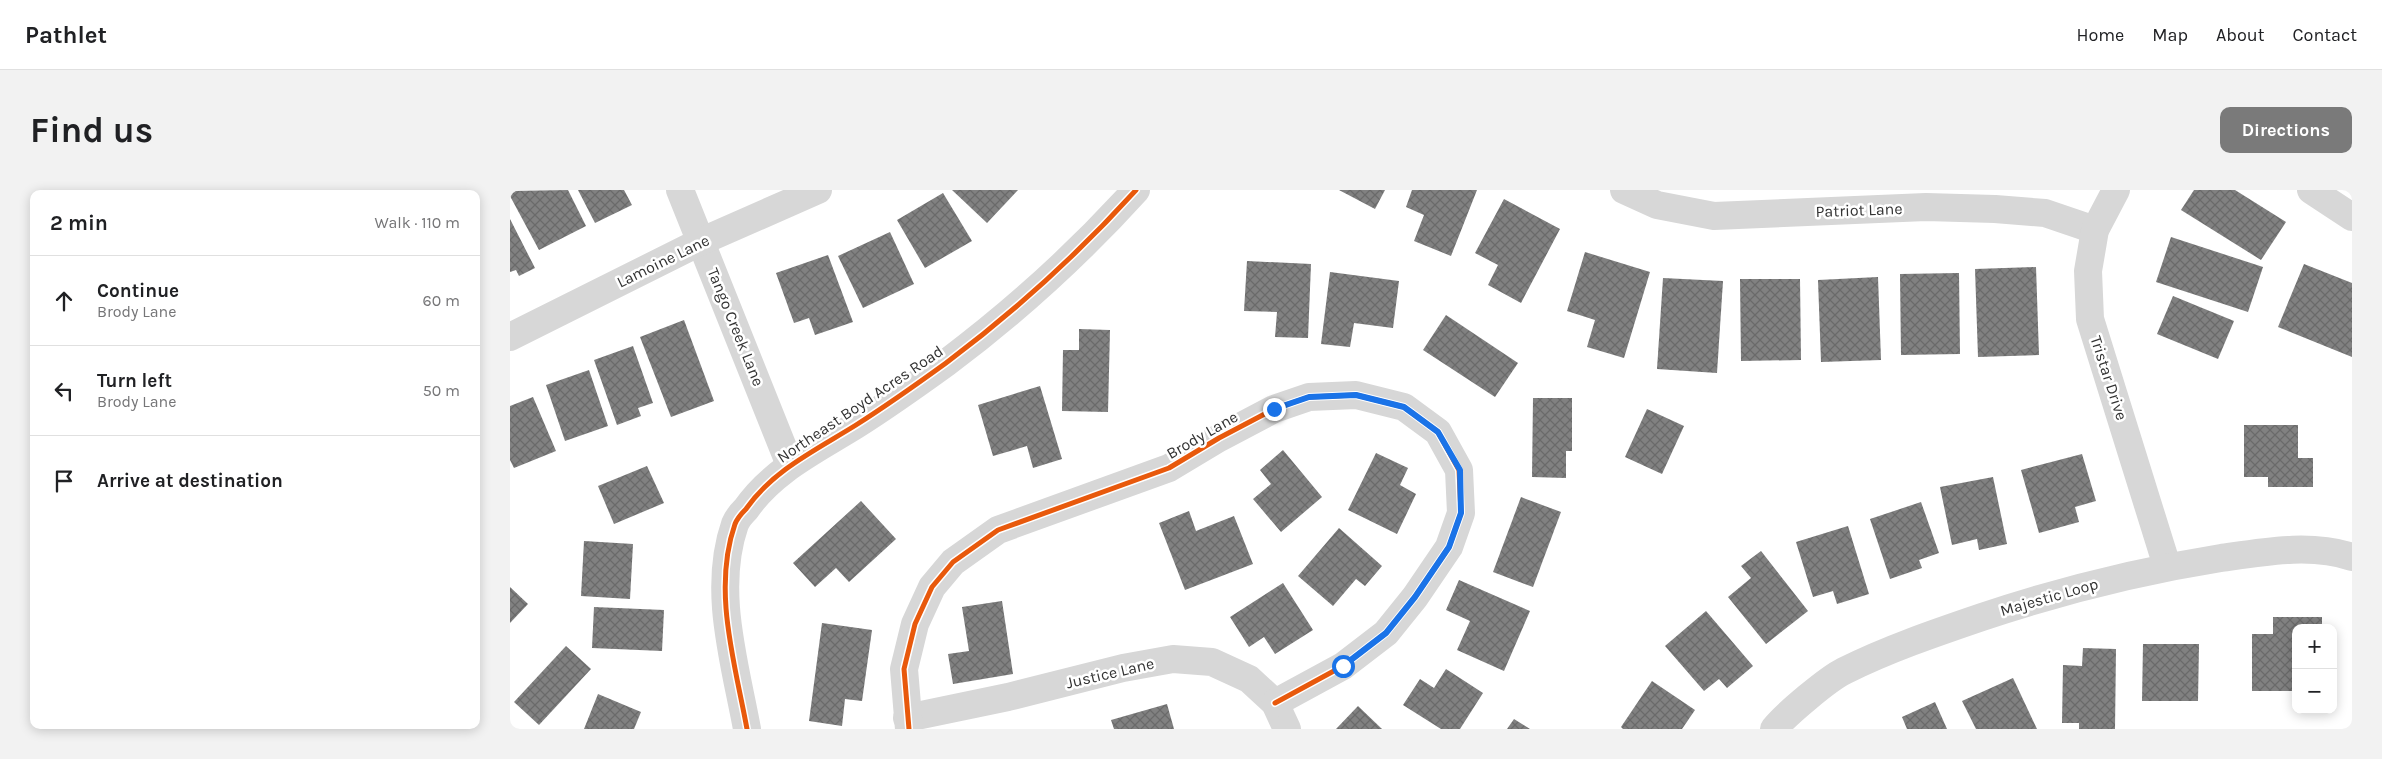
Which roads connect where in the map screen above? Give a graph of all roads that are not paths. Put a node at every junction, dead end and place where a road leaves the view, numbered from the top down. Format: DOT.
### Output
graph roads {
  1 [pos="680,190"];
  2 [pos="818,190"];
  3 [pos="1136,190"];
  4 [pos="1624,190"];
  5 [pos="2116,190"];
  6 [pos="2311,190"];
  7 [pos="1925,198"];
  8 [pos="2352,217"];
  9 [pos="2095,230"];
  10 [pos="702,241"];
  11 [pos="510,337"];
  12 [pos="790,465"];
  13 [pos="2352,556"];
  14 [pos="2167,566"];
  15 [pos="1275,703"];
  16 [pos="908,723"];
  17 [pos="747,729"];
  18 [pos="1287,729"];
  19 [pos="1774,729"];
  1 -- 10 [label="street, Tango Creek Lane"];
  2 -- 10 [label="street, Lamoine Lane"];
  3 -- 12 [label="street, Northeast Boyd Acres Road"];
  4 -- 7 [label="street, Patriot Lane"];
  5 -- 9 [label="street, Tristar Drive"];
  6 -- 8 [label="street"];
  7 -- 9 [label="street, Patriot Lane"];
  9 -- 14 [label="street, Tristar Drive"];
  10 -- 11 [label="street, Lamoine Lane"];
  10 -- 12 [label="street, Tango Creek Lane"];
  12 -- 17 [label="street, Northeast Boyd Acres Road"];
  13 -- 14 [label="street, Majestic Loop"];
  14 -- 19 [label="street, Majestic Loop"];
  15 -- 16 [label="street, Justice Lane"];
  15 -- 16 [label="street, Brody Lane"];
  15 -- 18 [label="street, Justice Lane"];
}
